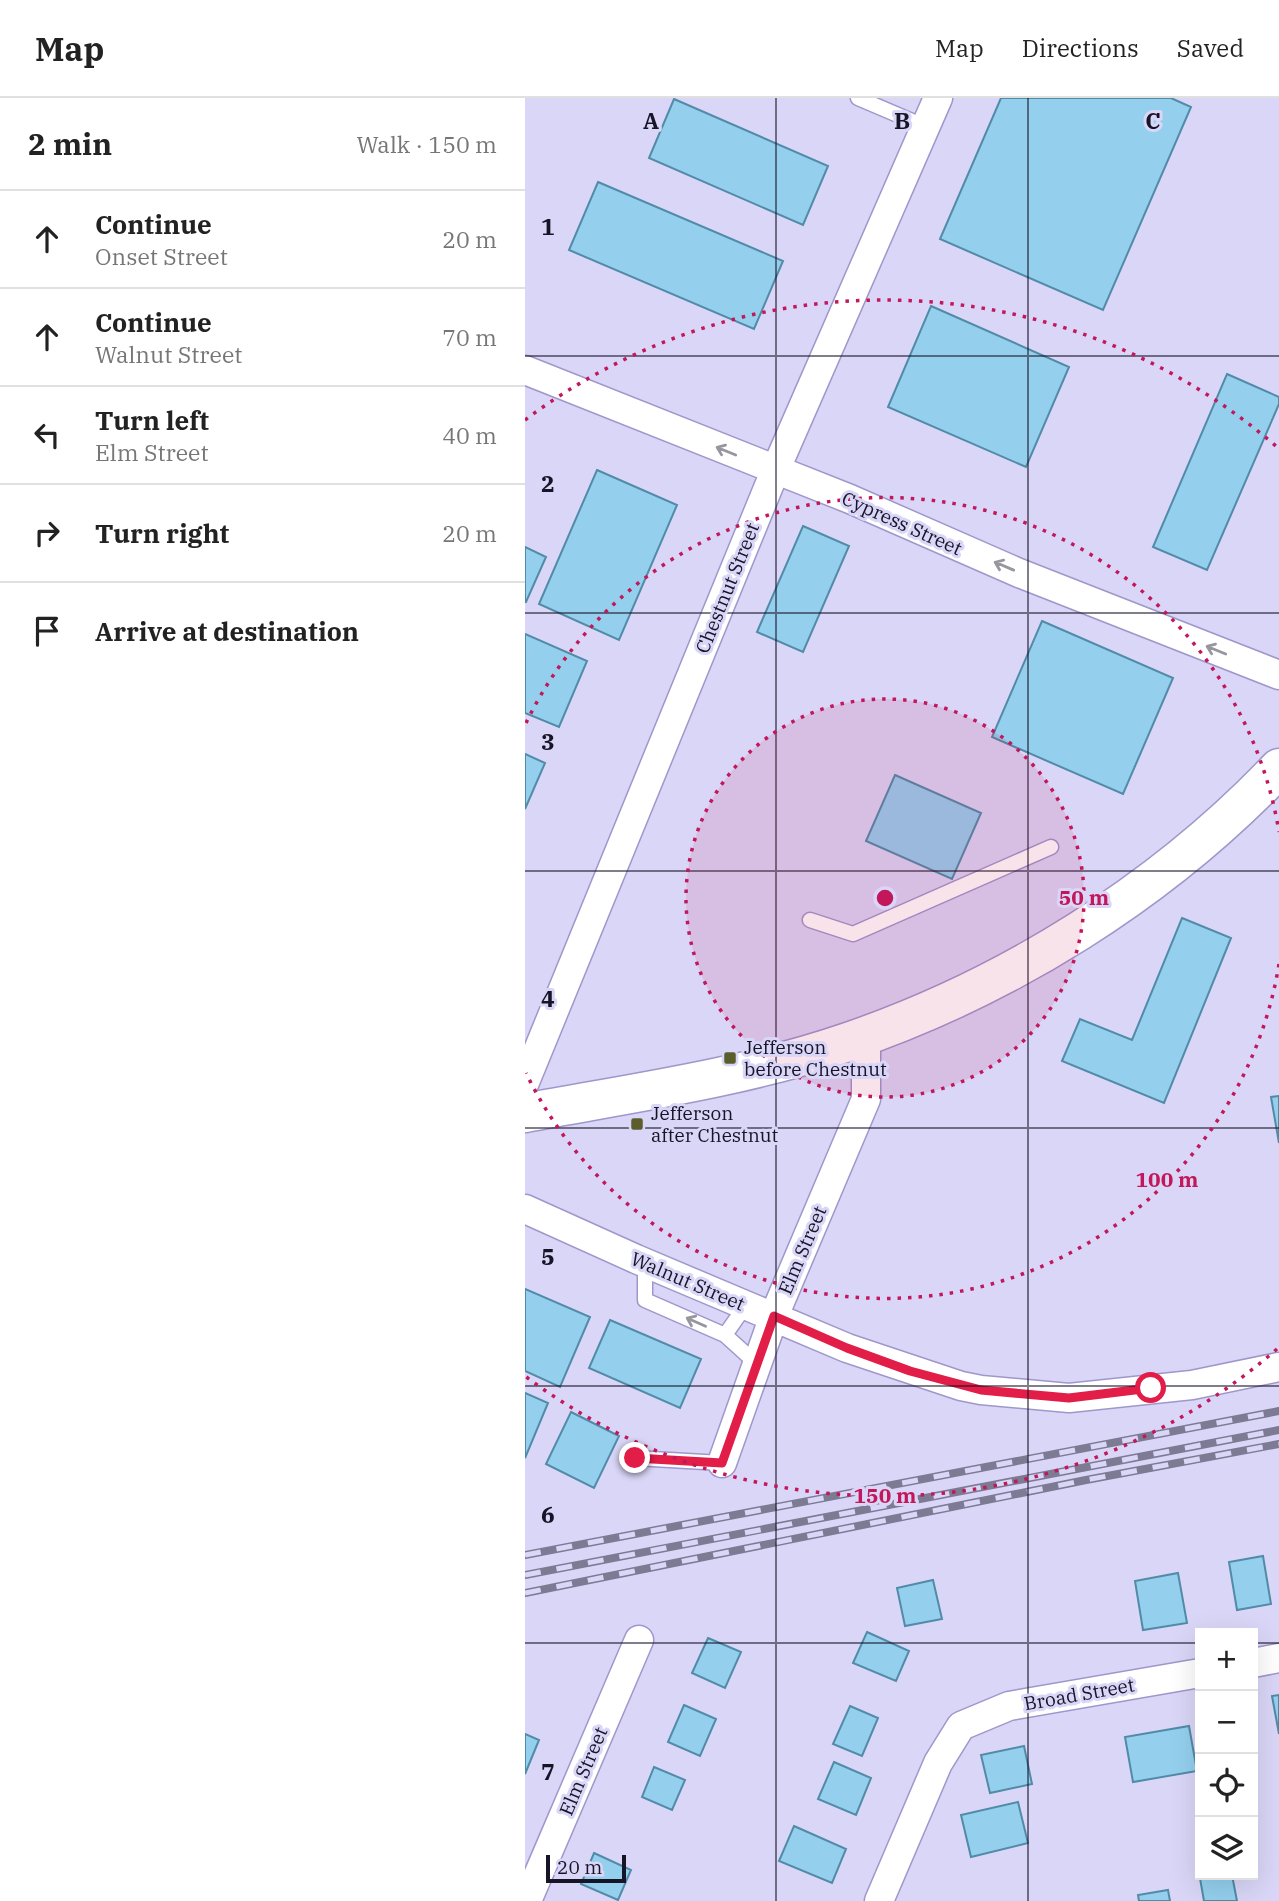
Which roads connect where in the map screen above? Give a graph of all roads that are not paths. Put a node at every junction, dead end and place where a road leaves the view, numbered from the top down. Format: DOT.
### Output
graph roads {
  1 [pos="858,98"];
  2 [pos="938,98"];
  3 [pos="926,127"];
  4 [pos="525,370"];
  5 [pos="775,471"];
  6 [pos="1279,675"];
  7 [pos="1279,768"];
  8 [pos="1051,847"];
  9 [pos="810,920"];
  10 [pos="866,1035"];
  11 [pos="525,1082"];
  12 [pos="525,1113"];
  13 [pos="525,1209"];
  14 [pos="645,1263"];
  15 [pos="746,1305"];
  16 [pos="774,1316"];
  17 [pos="725,1335"];
  18 [pos="757,1364"];
  19 [pos="1279,1367"];
  20 [pos="635,1458"];
  21 [pos="722,1463"];
  22 [pos="639,1640"];
  23 [pos="1279,1658"];
  24 [pos="1258,1662"];
  25 [pos="1195,1674"];
  26 [pos="527,1901"];
  27 [pos="879,1901"];
  1 -- 3 [label="lane"];
  2 -- 3 [label="street, Chestnut Street"];
  3 -- 5 [label="street, Chestnut Street"];
  5 -- 4 [label="street, Cypress Street, one-way"];
  6 -- 5 [label="street, Cypress Street, one-way"];
  5 -- 11 [label="street, Chestnut Street"];
  7 -- 10 [label="main road"];
  8 -- 9 [label="lane"];
  10 -- 12 [label="main road"];
  10 -- 16 [label="street, Elm Street"];
  13 -- 14 [label="street, Walnut Street"];
  14 -- 15 [label="street, Walnut Street"];
  17 -- 14 [label="lane, one-way"];
  15 -- 16 [label="street, Walnut Street"];
  15 -- 17 [label="lane"];
  16 -- 18 [label="street, Elm Street"];
  16 -- 19 [label="street, Walnut Street"];
  17 -- 18 [label="lane"];
  18 -- 21 [label="street, Elm Street"];
  20 -- 21 [label="lane"];
  22 -- 26 [label="street, Elm Street"];
  23 -- 24 [label="street"];
  25 -- 27 [label="street, Broad Street"];
}
